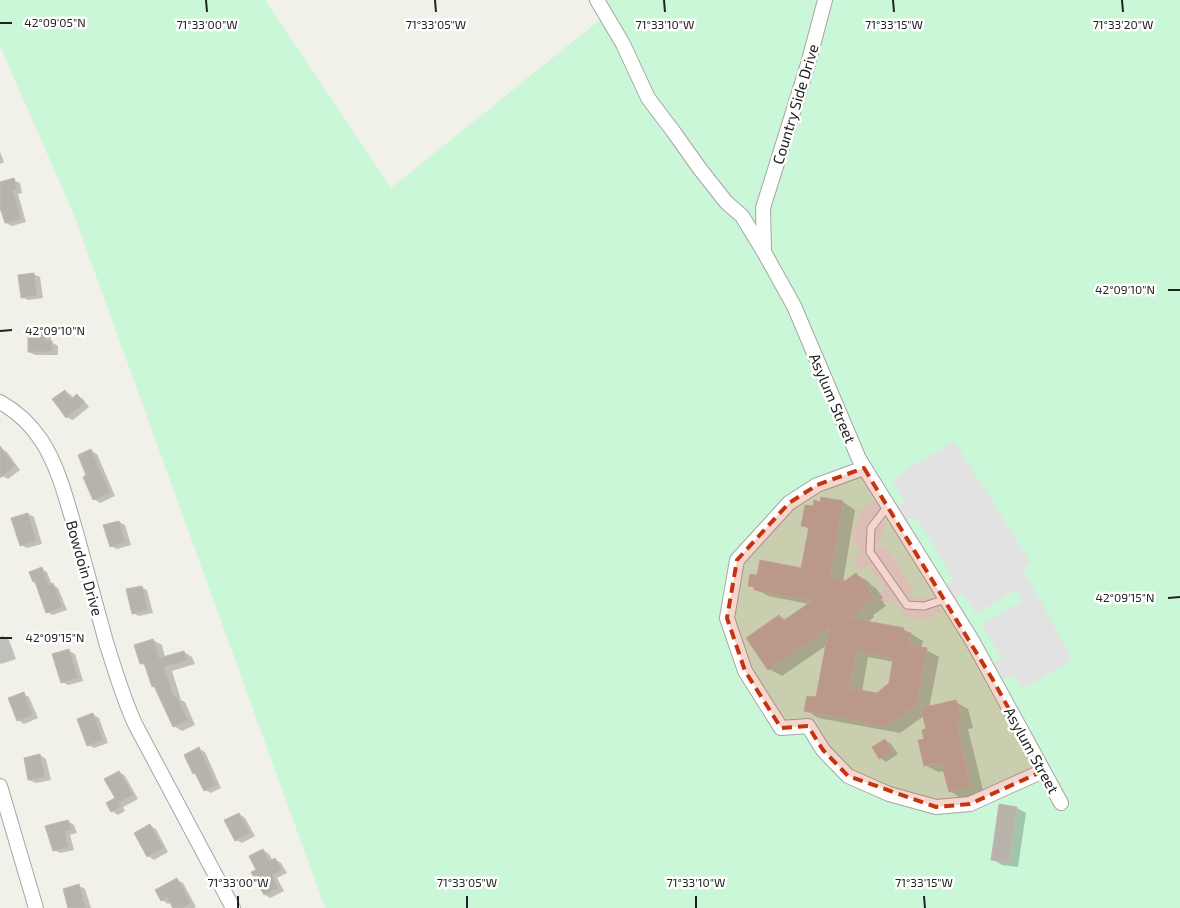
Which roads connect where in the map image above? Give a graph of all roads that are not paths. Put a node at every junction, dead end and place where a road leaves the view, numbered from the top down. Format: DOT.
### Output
graph roads {
  1 [pos="597,0"];
  2 [pos="825,0"];
  3 [pos="763,208"];
  4 [pos="742,216"];
  5 [pos="764,252"];
  6 [pos="0,402"];
  7 [pos="864,468"];
  8 [pos="888,506"];
  9 [pos="946,599"];
  10 [pos="1044,771"];
  11 [pos="0,786"];
  12 [pos="1061,803"];
  13 [pos="36,908"];
  14 [pos="233,908"];
  1 -- 4 [label="street, Asylum Street"];
  2 -- 3 [label="street, Country Side Drive"];
  3 -- 4 [label="street"];
  3 -- 5 [label="street, Country Side Drive"];
  4 -- 5 [label="street, Asylum Street"];
  5 -- 7 [label="street, Asylum Street"];
  6 -- 14 [label="street, Bowdoin Drive"];
  7 -- 8 [label="street, Asylum Street"];
  7 -- 10 [label="street"];
  8 -- 9 [label="street, Asylum Street"];
  8 -- 9 [label="lane"];
  9 -- 10 [label="street, Asylum Street"];
  10 -- 12 [label="street, Asylum Street"];
  11 -- 13 [label="street"];
}
